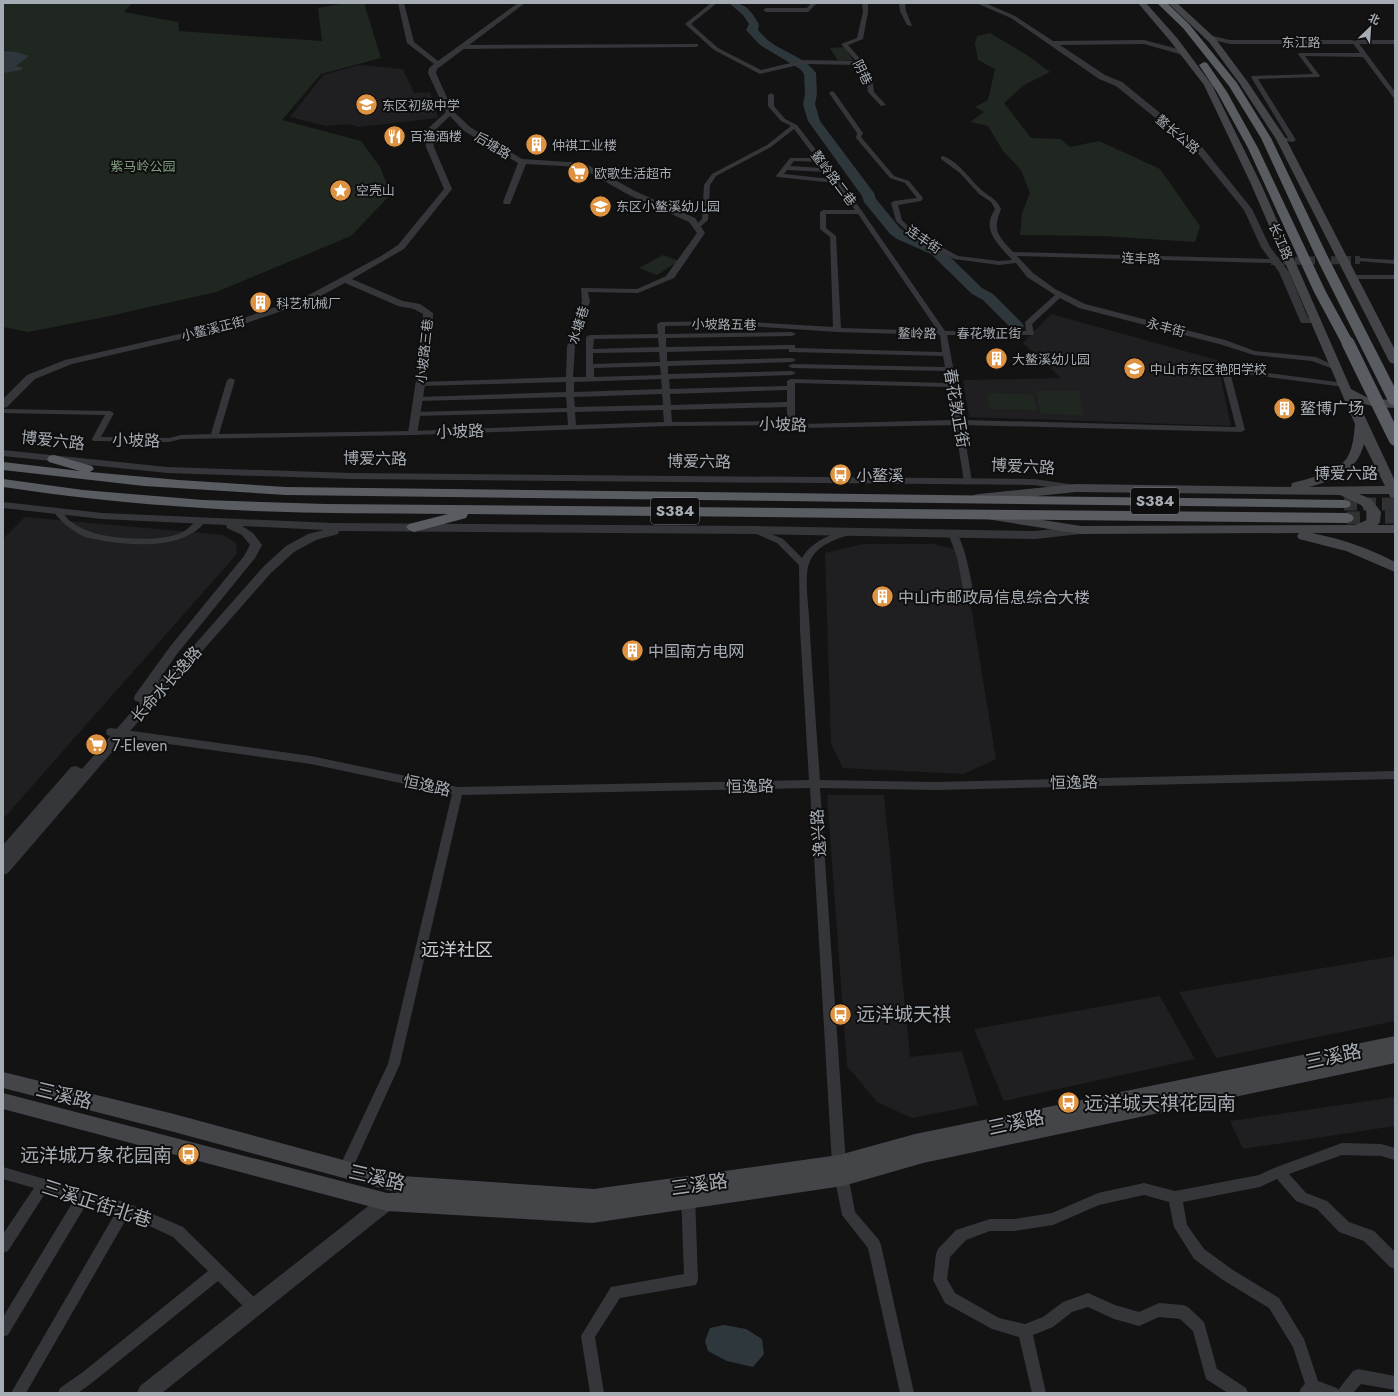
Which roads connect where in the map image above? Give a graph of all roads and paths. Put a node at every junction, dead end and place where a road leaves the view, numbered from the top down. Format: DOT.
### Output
graph roads {
  1 [pos="401,3"];
  2 [pos="522,3"];
  3 [pos="714,3"];
  4 [pos="762,3"];
  5 [pos="813,3"];
  6 [pos="865,3"];
  7 [pos="902,3"];
  8 [pos="978,3"];
  9 [pos="1142,3"];
  10 [pos="1151,3"];
  11 [pos="1162,3"];
  12 [pos="1172,3"];
  13 [pos="910,25"];
  14 [pos="1164,36"];
  15 [pos="1144,42"];
  16 [pos="1050,43"];
  17 [pos="1355,43"];
  18 [pos="1214,44"];
  19 [pos="1395,44"];
  20 [pos="696,45"];
  21 [pos="462,47"];
  22 [pos="1183,53"];
  23 [pos="1364,55"];
  24 [pos="861,63"];
  25 [pos="437,64"];
  26 [pos="1244,83"];
  27 [pos="1259,84"];
  28 [pos="832,93"];
  29 [pos="771,95"];
  30 [pos="1395,96"];
  31 [pos="883,105"];
  32 [pos="450,112"];
  33 [pos="795,126"];
  34 [pos="1281,139"];
  35 [pos="1251,141"];
  36 [pos="1270,146"];
  37 [pos="942,158"];
  38 [pos="821,160"];
  39 [pos="523,162"];
  40 [pos="1246,164"];
  41 [pos="784,168"];
  42 [pos="828,170"];
  43 [pos="836,181"];
  44 [pos="1303,182"];
  45 [pos="507,202"];
  46 [pos="860,212"];
  47 [pos="1272,221"];
  48 [pos="695,224"];
  49 [pos="1336,247"];
  50 [pos="1011,254"];
  51 [pos="1306,259"];
  52 [pos="1271,260"];
  53 [pos="1360,260"];
  54 [pos="1018,261"];
  55 [pos="1395,262"];
  56 [pos="671,276"];
  57 [pos="1351,276"];
  58 [pos="1395,277"];
  59 [pos="343,279"];
  60 [pos="1337,286"];
  61 [pos="1059,294"];
  62 [pos="1316,321"];
  63 [pos="837,330"];
  64 [pos="792,331"];
  65 [pos="943,333"];
  66 [pos="662,336"];
  67 [pos="792,348"];
  68 [pos="663,349"];
  69 [pos="589,351"];
  70 [pos="947,354"];
  71 [pos="1395,361"];
  72 [pos="664,364"];
  73 [pos="589,366"];
  74 [pos="1336,368"];
  75 [pos="950,369"];
  76 [pos="792,374"];
  77 [pos="665,377"];
  78 [pos="590,379"];
  79 [pos="231,380"];
  80 [pos="569,380"];
  81 [pos="420,384"];
  82 [pos="952,385"];
  83 [pos="1346,388"];
  84 [pos="666,391"];
  85 [pos="570,394"];
  86 [pos="418,399"];
  87 [pos="1395,402"];
  88 [pos="791,404"];
  89 [pos="3,405"];
  90 [pos="667,407"];
  91 [pos="571,410"];
  92 [pos="3,411"];
  93 [pos="415,414"];
  94 [pos="959,422"];
  95 [pos="791,423"];
  96 [pos="668,424"];
  97 [pos="1361,424"];
  98 [pos="572,427"];
  99 [pos="413,433"];
  100 [pos="214,437"];
  101 [pos="1395,439"];
  102 [pos="3,453"];
  103 [pos="54,459"];
  104 [pos="3,466"];
  105 [pos="128,481"];
  106 [pos="968,482"];
  107 [pos="3,483"];
  108 [pos="1076,488"];
  109 [pos="1268,490"];
  110 [pos="1335,491"];
  111 [pos="1394,492"];
  112 [pos="966,499"];
  113 [pos="4,506"];
  114 [pos="483,509"];
  115 [pos="57,511"];
  116 [pos="976,514"];
  117 [pos="201,522"];
  118 [pos="220,523"];
  119 [pos="349,527"];
  120 [pos="414,527"];
  121 [pos="1357,529"];
  122 [pos="755,530"];
  123 [pos="1081,530"];
  124 [pos="1264,530"];
  125 [pos="1395,530"];
  126 [pos="852,532"];
  127 [pos="952,533"];
  128 [pos="803,564"];
  129 [pos="1395,568"];
  130 [pos="968,594"];
  131 [pos="116,733"];
  132 [pos="1395,775"];
  133 [pos="815,784"];
  134 [pos="458,791"];
  135 [pos="3,855"];
  136 [pos="3,869"];
  137 [pos="1395,1044"];
  138 [pos="1395,1055"];
  139 [pos="3,1080"];
  140 [pos="3,1101"];
  141 [pos="1395,1154"];
  142 [pos="345,1170"];
  143 [pos="841,1170"];
  144 [pos="1279,1172"];
  145 [pos="4,1175"];
  146 [pos="43,1185"];
  147 [pos="688,1193"];
  148 [pos="84,1196"];
  149 [pos="1175,1197"];
  150 [pos="386,1202"];
  151 [pos="126,1208"];
  152 [pos="3,1246"];
  153 [pos="1395,1262"];
  154 [pos="218,1272"];
  155 [pos="255,1308"];
  156 [pos="3,1330"];
  157 [pos="1025,1330"];
  158 [pos="1395,1383"];
  159 [pos="1309,1390"];
  160 [pos="18,1393"];
  161 [pos="65,1393"];
  162 [pos="147,1393"];
  163 [pos="597,1393"];
  164 [pos="907,1393"];
  165 [pos="1039,1393"];
  166 [pos="1241,1393"];
  167 [pos="1332,1393"];
  168 [pos="1344,1393"];
  1 -- 25 [label="street"];
  2 -- 21 [label="street"];
  3 -- 24 [label="street"];
  4 -- 5 [label="street"];
  6 -- 24 [label="street, 阴巷"];
  7 -- 13 [label="street"];
  8 -- 16 [label="street, 鳌长公路"];
  9 -- 14 [label="main road, 长江路"];
  10 -- 35 [label="highway, 长江路"];
  11 -- 36 [label="highway, 长江路"];
  12 -- 18 [label="main road, 长江路"];
  14 -- 15 [label="street"];
  14 -- 22 [label="main road, 长江路"];
  15 -- 16 [label="street"];
  15 -- 22 [label="street"];
  16 -- 62 [label="street, 鳌长公路"];
  17 -- 18 [label="street, 东江路"];
  17 -- 18 [label="street, 东江路"];
  17 -- 19 [label="street, 东江路"];
  17 -- 23 [label="street"];
  18 -- 26 [label="main road, 长江路"];
  20 -- 21 [label="street"];
  21 -- 25 [label="street"];
  22 -- 40 [label="main road, 长江路"];
  23 -- 27 [label="street"];
  23 -- 30 [label="street"];
  24 -- 31 [label="street, 阴巷"];
  25 -- 32 [label="street, 后塘路"];
  26 -- 27 [label="street"];
  26 -- 34 [label="main road, 长江路"];
  27 -- 34 [label="street"];
  28 -- 54 [label="street, 连丰街"];
  29 -- 33 [label="street, 鳌岭路二巷"];
  32 -- 39 [label="street, 后塘路"];
  32 -- 59 [label="street, 小鳌溪正街"];
  33 -- 38 [label="street, 鳌岭路二巷"];
  33 -- 48 [label="street"];
  34 -- 44 [label="main road, 长江路"];
  35 -- 40 [label="main road"];
  35 -- 51 [label="highway, 长江路"];
  36 -- 44 [label="main road, 长江路"];
  36 -- 60 [label="highway, 长江路"];
  37 -- 50 [label="street, 永丰街"];
  38 -- 41 [label="street"];
  38 -- 42 [label="street, 鳌岭路二巷"];
  39 -- 45 [label="street"];
  39 -- 48 [label="street, 后塘路"];
  40 -- 47 [label="main road, 长江路"];
  41 -- 42 [label="street"];
  41 -- 43 [label="street"];
  42 -- 43 [label="street, 鳌岭路二巷"];
  43 -- 46 [label="street, 鳌岭路二巷"];
  44 -- 49 [label="main road, 长江路"];
  46 -- 63 [label="street, 鳌岭路二巷"];
  46 -- 65 [label="street, 鳌岭路"];
  47 -- 51 [label="main road"];
  47 -- 62 [label="main road, 长江路"];
  48 -- 56 [label="street"];
  49 -- 57 [label="main road, 长江路"];
  49 -- 60 [label="main road"];
  50 -- 52 [label="street, 连丰路"];
  50 -- 54 [label="street, 永丰街"];
  51 -- 101 [label="highway, 长江路, bridge"];
  53 -- 55 [label="street"];
  54 -- 61 [label="street, 永丰街"];
  56 -- 80 [label="street, 水塘巷"];
  57 -- 58 [label="street"];
  57 -- 71 [label="main road, 长江路"];
  59 -- 81 [label="street, 小坡路三巷"];
  59 -- 89 [label="street, 小鳌溪正街"];
  60 -- 87 [label="highway, 长江路"];
  61 -- 65 [label="street, 春花墩正街"];
  61 -- 74 [label="street, 永丰街"];
  62 -- 74 [label="main road, 长江路"];
  63 -- 64 [label="street, 鳌岭路"];
  63 -- 65 [label="street, 鳌岭路"];
  64 -- 66 [label="street"];
  64 -- 66 [label="street, 小坡路五巷"];
  64 -- 67 [label="street"];
  65 -- 70 [label="street, 春花敦正街"];
  66 -- 68 [label="street"];
  66 -- 69 [label="street"];
  67 -- 68 [label="street"];
  67 -- 70 [label="street"];
  67 -- 76 [label="street"];
  68 -- 69 [label="street"];
  68 -- 72 [label="street"];
  69 -- 73 [label="street"];
  70 -- 75 [label="street, 春花敦正街"];
  72 -- 73 [label="street"];
  72 -- 76 [label="street"];
  72 -- 77 [label="street"];
  73 -- 78 [label="street"];
  74 -- 83 [label="main road, 长江路"];
  75 -- 76 [label="street"];
  75 -- 82 [label="street, 春花敦正街"];
  76 -- 77 [label="street"];
  76 -- 82 [label="street"];
  76 -- 84 [label="street"];
  76 -- 88 [label="street"];
  77 -- 78 [label="street"];
  77 -- 84 [label="street"];
  78 -- 80 [label="street"];
  79 -- 100 [label="street"];
  80 -- 81 [label="street"];
  80 -- 85 [label="street, 水塘巷"];
  81 -- 86 [label="street, 小坡路三巷"];
  82 -- 94 [label="street, 春花敦正街"];
  83 -- 87 [label="main road"];
  83 -- 94 [label="street, 小坡路"];
  83 -- 97 [label="main road, 长江路"];
  84 -- 85 [label="street"];
  84 -- 90 [label="street"];
  85 -- 86 [label="street"];
  85 -- 91 [label="street, 水塘巷"];
  86 -- 93 [label="street, 小坡路三巷"];
  88 -- 90 [label="street"];
  88 -- 95 [label="street"];
  90 -- 91 [label="street"];
  90 -- 96 [label="street"];
  91 -- 93 [label="street"];
  91 -- 98 [label="street, 水塘巷"];
  92 -- 100 [label="street, 小坡路"];
  93 -- 99 [label="street, 小坡路三巷"];
  94 -- 95 [label="street, 小坡路"];
  94 -- 106 [label="street, 春花敦正街"];
  95 -- 96 [label="street, 小坡路"];
  96 -- 98 [label="street, 小坡路"];
  97 -- 109 [label="main road"];
  97 -- 111 [label="main road, 长江路"];
  98 -- 99 [label="street, 小坡路"];
  99 -- 100 [label="street, 小坡路"];
  102 -- 103 [label="street, 博爱六路"];
  103 -- 105 [label="highway"];
  103 -- 106 [label="street, 博爱六路"];
  104 -- 105 [label="highway, 博爱六路 / S384"];
  105 -- 112 [label="highway, 博爱六路 / S384"];
  106 -- 108 [label="street, 博爱六路"];
  107 -- 114 [label="highway, 博爱六路 / S384"];
  108 -- 109 [label="main road, 博爱六路"];
  108 -- 112 [label="main road"];
  109 -- 110 [label="main road, 博爱六路"];
  110 -- 111 [label="main road, 博爱六路"];
  110 -- 121 [label="main road"];
  112 -- 116 [label="highway, 博爱六路 / S384"];
  113 -- 115 [label="street"];
  114 -- 116 [label="highway, 博爱六路 / S384"];
  114 -- 120 [label="highway"];
  115 -- 117 [label="street"];
  115 -- 117 [label="street"];
  116 -- 123 [label="main road"];
  117 -- 118 [label="street"];
  118 -- 119 [label="street"];
  118 -- 131 [label="street, 长命水长逸路"];
  119 -- 120 [label="street"];
  119 -- 131 [label="street, 长命水长逸路"];
  120 -- 122 [label="street"];
  121 -- 124 [label="main road"];
  121 -- 125 [label="main road"];
  122 -- 126 [label="street"];
  122 -- 128 [label="street"];
  123 -- 124 [label="main road"];
  123 -- 127 [label="street"];
  124 -- 129 [label="main road"];
  126 -- 127 [label="street"];
  126 -- 128 [label="street"];
  127 -- 130 [label="street"];
  128 -- 133 [label="street, 逸兴路"];
  131 -- 134 [label="street, 恒逸路"];
  131 -- 135 [label="street, 长命水长逸路"];
  131 -- 136 [label="street, 长命水长逸路"];
  132 -- 133 [label="street, 恒逸路"];
  133 -- 134 [label="street, 恒逸路"];
  133 -- 143 [label="street, 逸兴路"];
  134 -- 142 [label="street"];
  137 -- 143 [label="main road, 三溪路"];
  138 -- 143 [label="main road, 三溪路"];
  139 -- 142 [label="main road, 三溪路"];
  140 -- 150 [label="main road, 三溪路"];
  141 -- 144 [label="street"];
  142 -- 147 [label="main road, 三溪路"];
  143 -- 147 [label="main road"];
  143 -- 164 [label="street, 逸兴路"];
  144 -- 149 [label="street"];
  144 -- 153 [label="street"];
  145 -- 146 [label="street, 三溪正街北巷"];
  146 -- 148 [label="street, 三溪正街北巷"];
  146 -- 152 [label="street"];
  147 -- 150 [label="main road"];
  147 -- 163 [label="street"];
  148 -- 151 [label="street, 三溪正街北巷"];
  148 -- 156 [label="street"];
  149 -- 157 [label="street"];
  149 -- 159 [label="street"];
  150 -- 155 [label="street, 三溪路"];
  151 -- 154 [label="street, 三溪正街北巷"];
  151 -- 160 [label="street"];
  154 -- 155 [label="street, 三溪正街北巷"];
  154 -- 161 [label="street"];
  155 -- 162 [label="street, 三溪路"];
  157 -- 165 [label="street"];
  157 -- 166 [label="street"];
  158 -- 168 [label="street"];
  159 -- 167 [label="street"];
}
